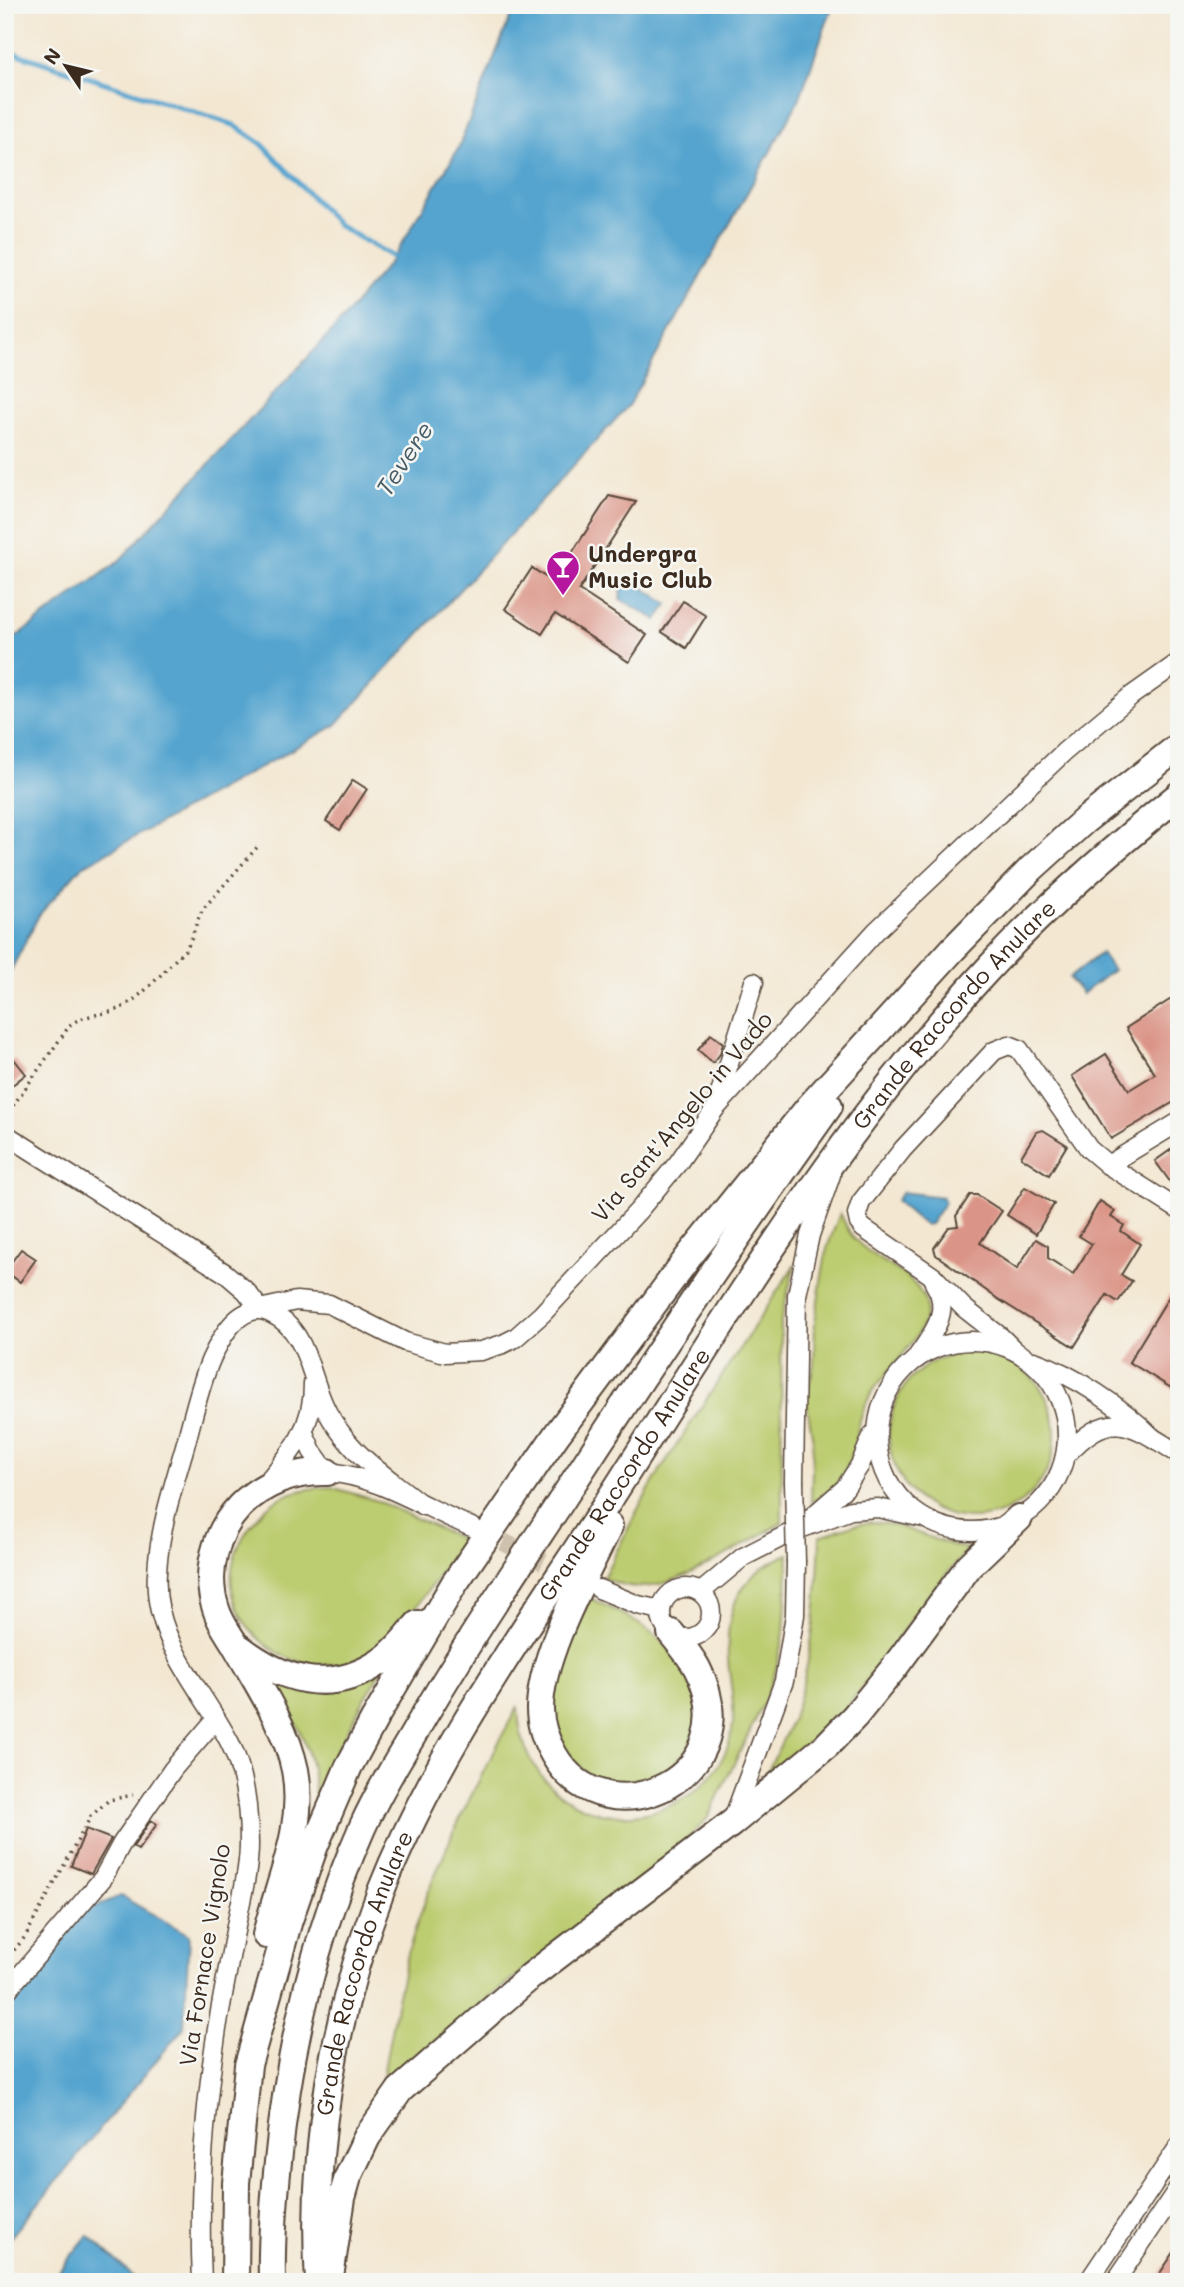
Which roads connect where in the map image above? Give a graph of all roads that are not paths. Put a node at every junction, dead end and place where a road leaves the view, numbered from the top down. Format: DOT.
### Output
graph roads {
  1 [pos="1179,662"];
  2 [pos="1179,746"];
  3 [pos="1179,795"];
  4 [pos="754,982"];
  5 [pos="897,1011"];
  6 [pos="715,1109"];
  7 [pos="1179,1122"];
  8 [pos="5,1134"];
  9 [pos="839,1153"];
  10 [pos="1108,1165"];
  11 [pos="1179,1210"];
  12 [pos="926,1272"];
  13 [pos="260,1309"];
  14 [pos="1021,1355"];
  15 [pos="312,1369"];
  16 [pos="908,1370"];
  17 [pos="876,1427"];
  18 [pos="304,1433"];
  19 [pos="1152,1437"];
  20 [pos="648,1439"];
  21 [pos="1179,1454"];
  22 [pos="1065,1456"];
  23 [pos="327,1472"];
  24 [pos="257,1492"];
  25 [pos="423,1506"];
  26 [pos="928,1518"];
  27 [pos="1019,1518"];
  28 [pos="474,1528"];
  29 [pos="792,1532"];
  30 [pos="454,1584"];
  31 [pos="598,1589"];
  32 [pos="701,1592"];
  33 [pos="666,1622"];
  34 [pos="234,1644"];
  35 [pos="216,1719"];
  36 [pos="732,1823"];
  37 [pos="5,1993"];
  38 [pos="248,2065"];
  39 [pos="1179,2146"];
  40 [pos="1179,2187"];
  41 [pos="202,2282"];
  42 [pos="235,2282"];
  43 [pos="272,2282"];
  44 [pos="319,2282"];
  45 [pos="330,2282"];
  46 [pos="1088,2282"];
  47 [pos="1115,2282"];
  1 -- 6 [label="street, Via Sant'Angelo in Vado"];
  2 -- 5 [label="highway, Grande Raccordo Anulare"];
  3 -- 9 [label="highway, Grande Raccordo Anulare"];
  4 -- 6 [label="street"];
  5 -- 30 [label="highway, Grande Raccordo Anulare"];
  5 -- 43 [label="highway, Grande Raccordo Anulare"];
  6 -- 13 [label="street, Via Sant'Angelo in Vado"];
  7 -- 10 [label="street"];
  8 -- 13 [label="street"];
  9 -- 20 [label="highway, Grande Raccordo Anulare"];
  9 -- 36 [label="street, bridge"];
  10 -- 11 [label="street"];
  10 -- 12 [label="street"];
  12 -- 14 [label="street"];
  12 -- 16 [label="street"];
  13 -- 15 [label="street"];
  13 -- 35 [label="street, Via Fornace Vignolo"];
  14 -- 16 [label="street"];
  14 -- 19 [label="street"];
  14 -- 22 [label="street"];
  15 -- 18 [label="street"];
  15 -- 25 [label="street"];
  16 -- 17 [label="street"];
  17 -- 26 [label="street"];
  17 -- 29 [label="street"];
  18 -- 23 [label="street"];
  18 -- 24 [label="street"];
  19 -- 21 [label="street"];
  19 -- 22 [label="street"];
  20 -- 33 [label="highway"];
  20 -- 44 [label="highway, Grande Raccordo Anulare"];
  22 -- 27 [label="street"];
  23 -- 24 [label="highway"];
  23 -- 25 [label="street"];
  24 -- 34 [label="highway"];
  25 -- 28 [label="street"];
  26 -- 27 [label="street"];
  26 -- 29 [label="street"];
  27 -- 36 [label="highway"];
  29 -- 32 [label="street"];
  30 -- 34 [label="highway"];
  30 -- 38 [label="highway, Grande Raccordo Anulare"];
  31 -- 33 [label="street"];
  32 -- 33 [label="street"];
  32 -- 33 [label="street"];
  34 -- 38 [label="highway"];
  35 -- 37 [label="street"];
  35 -- 41 [label="street, Via Fornace Vignolo"];
  36 -- 45 [label="highway"];
  38 -- 42 [label="highway, Grande Raccordo Anulare"];
  39 -- 46 [label="street"];
  40 -- 47 [label="street"];
}
